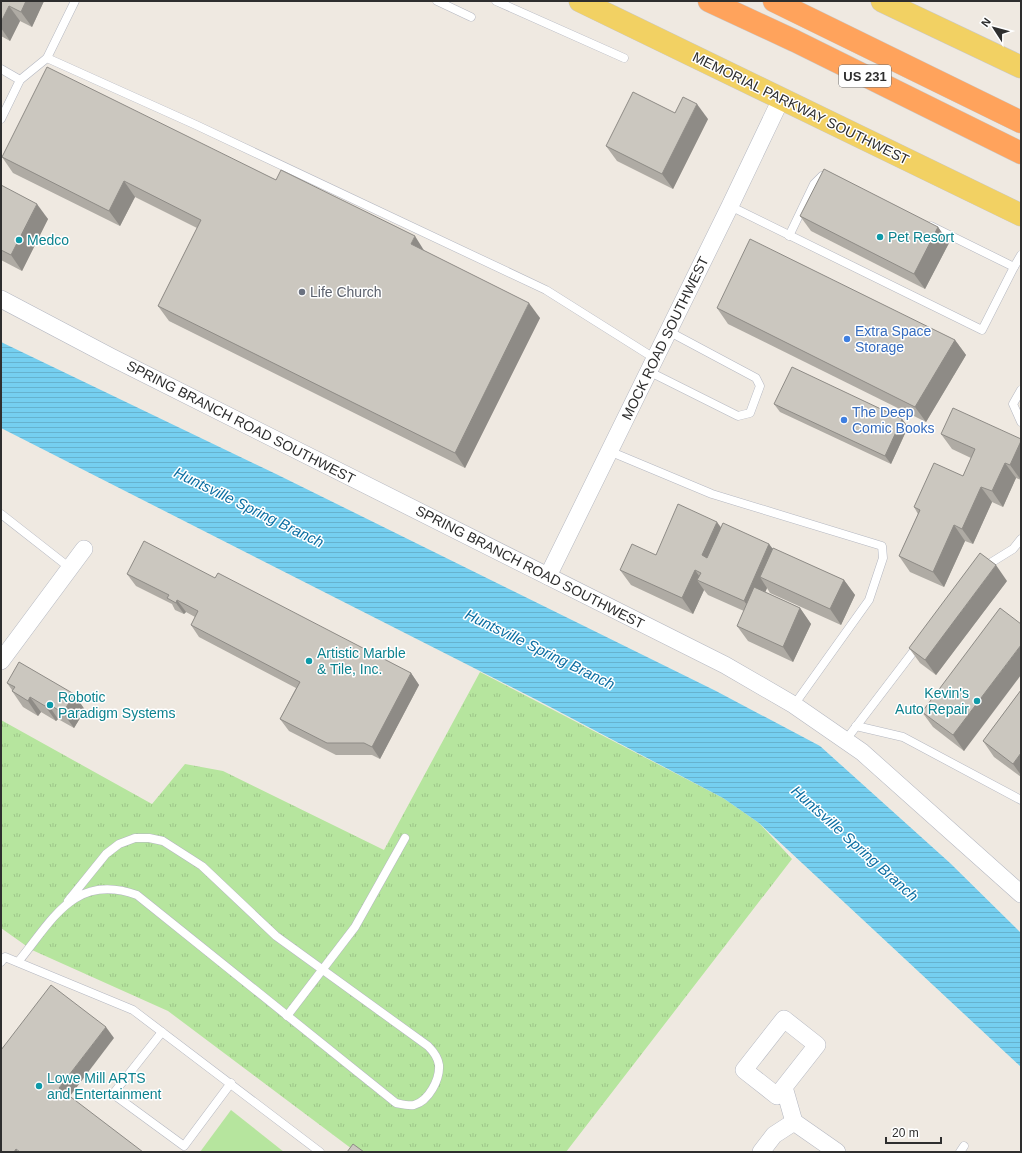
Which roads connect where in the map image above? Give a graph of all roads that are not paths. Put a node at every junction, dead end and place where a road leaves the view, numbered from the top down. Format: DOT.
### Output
graph roads {
  1 [pos="75,1"];
  2 [pos="437,1"];
  3 [pos="496,1"];
  4 [pos="580,1"];
  5 [pos="709,1"];
  6 [pos="774,1"];
  7 [pos="882,1"];
  8 [pos="471,17"];
  9 [pos="47,58"];
  10 [pos="624,58"];
  11 [pos="1021,67"];
  12 [pos="1,68"];
  13 [pos="20,80"];
  14 [pos="781,99"];
  15 [pos="1,118"];
  16 [pos="1021,122"];
  17 [pos="1021,153"];
  18 [pos="833,177"];
  19 [pos="730,206"];
  20 [pos="1021,214"];
  21 [pos="924,222"];
  22 [pos="789,236"];
  23 [pos="1021,255"];
  24 [pos="1014,267"];
  25 [pos="1,299"];
  26 [pos="668,331"];
  27 [pos="651,365"];
  28 [pos="1021,390"];
  29 [pos="1021,422"];
  30 [pos="609,451"];
  31 [pos="1,514"];
  32 [pos="1021,539"];
  33 [pos="84,548"];
  34 [pos="70,568"];
  35 [pos="975,572"];
  36 [pos="548,576"];
  37 [pos="923,639"];
  38 [pos="3,653"];
  39 [pos="794,705"];
  40 [pos="856,726"];
  41 [pos="845,740"];
  42 [pos="1021,800"];
  43 [pos="405,838"];
  44 [pos="1021,894"];
  45 [pos="68,901"];
  46 [pos="2,958"];
  47 [pos="18,962"];
  48 [pos="323,970"];
  49 [pos="287,1016"];
  50 [pos="162,1032"];
  51 [pos="231,1083"];
  52 [pos="784,1087"];
  53 [pos="794,1122"];
  54 [pos="320,1152"];
  55 [pos="761,1152"];
  56 [pos="837,1152"];
  1 -- 9 [label="lane"];
  2 -- 8 [label="lane"];
  3 -- 10 [label="lane"];
  4 -- 14 [label="main road, MEMORIAL PARKWAY SOUTHWEST"];
  5 -- 17 [label="highway, US 231"];
  6 -- 16 [label="highway, US 231"];
  7 -- 11 [label="main road"];
  9 -- 13 [label="lane"];
  9 -- 27 [label="lane"];
  12 -- 13 [label="lane"];
  13 -- 15 [label="lane"];
  14 -- 19 [label="street, MOCK ROAD SOUTHWEST"];
  14 -- 20 [label="main road, MEMORIAL PARKWAY SOUTHWEST"];
  18 -- 22 [label="lane"];
  19 -- 22 [label="lane"];
  19 -- 26 [label="street, MOCK ROAD SOUTHWEST"];
  21 -- 24 [label="lane"];
  22 -- 24 [label="lane"];
  23 -- 24 [label="lane"];
  25 -- 36 [label="street, SPRING BRANCH ROAD SOUTHWEST"];
  26 -- 27 [label="street, MOCK ROAD SOUTHWEST"];
  26 -- 27 [label="lane"];
  27 -- 30 [label="street, MOCK ROAD SOUTHWEST"];
  28 -- 29 [label="lane"];
  30 -- 36 [label="street, MOCK ROAD SOUTHWEST"];
  30 -- 39 [label="lane"];
  31 -- 34 [label="lane"];
  32 -- 35 [label="lane"];
  33 -- 34 [label="street"];
  34 -- 38 [label="street"];
  36 -- 39 [label="street, SPRING BRANCH ROAD SOUTHWEST"];
  37 -- 40 [label="lane"];
  39 -- 41 [label="street, SPRING BRANCH ROAD SOUTHWEST"];
  40 -- 41 [label="lane"];
  40 -- 42 [label="lane"];
  41 -- 44 [label="street, SPRING BRANCH ROAD SOUTHWEST"];
  43 -- 48 [label="lane"];
  45 -- 47 [label="lane"];
  45 -- 48 [label="lane"];
  45 -- 49 [label="lane"];
  46 -- 47 [label="lane"];
  47 -- 50 [label="lane"];
  48 -- 49 [label="lane"];
  48 -- 49 [label="lane"];
  50 -- 51 [label="lane"];
  50 -- 51 [label="lane"];
  51 -- 54 [label="lane"];
  52 -- 53 [label="street"];
  53 -- 55 [label="street"];
  53 -- 56 [label="street"];
}
